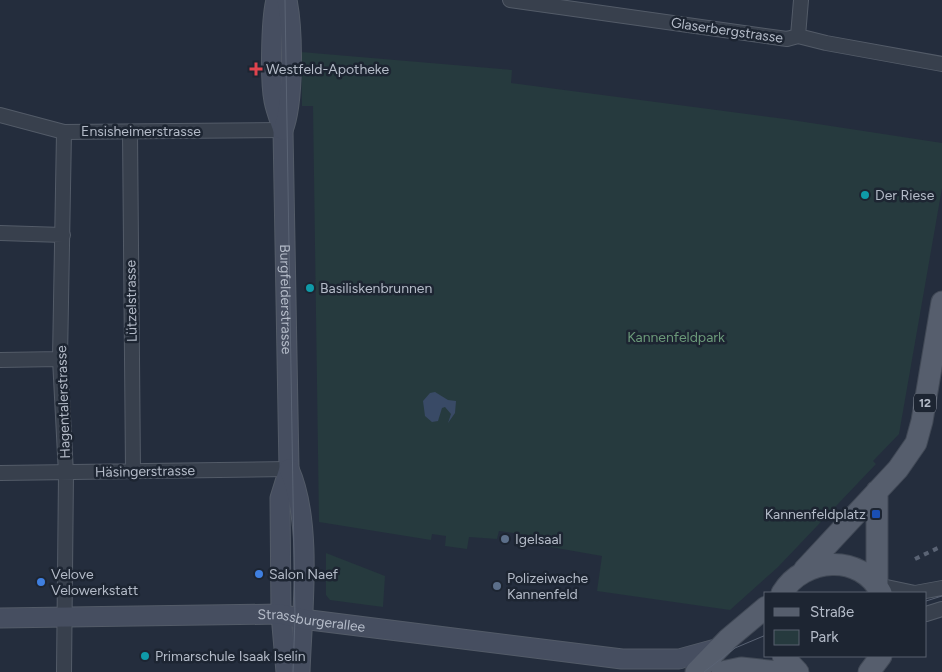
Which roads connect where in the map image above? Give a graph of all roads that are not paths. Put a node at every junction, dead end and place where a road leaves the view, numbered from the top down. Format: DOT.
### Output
graph roads {
  1 [pos="276,0"];
  2 [pos="287,0"];
  3 [pos="510,0"];
  4 [pos="801,0"];
  5 [pos="798,36"];
  6 [pos="942,64"];
  7 [pos="0,115"];
  8 [pos="283,130"];
  9 [pos="64,132"];
  10 [pos="130,132"];
  11 [pos="0,233"];
  12 [pos="63,235"];
  13 [pos="942,302"];
  14 [pos="60,359"];
  15 [pos="0,360"];
  16 [pos="289,469"];
  17 [pos="133,470"];
  18 [pos="0,473"];
  19 [pos="66,474"];
  20 [pos="877,491"];
  21 [pos="804,570"];
  22 [pos="942,588"];
  23 [pos="879,589"];
  24 [pos="783,592"];
  25 [pos="905,592"];
  26 [pos="920,592"];
  27 [pos="764,609"];
  28 [pos="942,609"];
  29 [pos="281,614"];
  30 [pos="927,614"];
  31 [pos="64,617"];
  32 [pos="0,618"];
  33 [pos="302,619"];
  34 [pos="719,648"];
  35 [pos="784,657"];
  36 [pos="622,659"];
  37 [pos="64,672"];
  38 [pos="286,672"];
  39 [pos="300,672"];
  40 [pos="666,672"];
  41 [pos="696,672"];
  42 [pos="722,672"];
  43 [pos="779,672"];
  44 [pos="798,672"];
  1 -- 8 [label="main road, Burgfelderstrasse"];
  2 -- 8 [label="main road, Burgfelderstrasse"];
  3 -- 5 [label="street, Glaserbergstrasse"];
  4 -- 5 [label="street"];
  5 -- 6 [label="street, Glaserbergstrasse"];
  7 -- 9 [label="street, Ensisheimerstrasse"];
  8 -- 10 [label="street, Ensisheimerstrasse"];
  8 -- 16 [label="main road, Burgfelderstrasse"];
  9 -- 10 [label="street, Ensisheimerstrasse"];
  9 -- 12 [label="street, Hagentalerstrasse"];
  10 -- 17 [label="street, Lützelstrasse"];
  11 -- 12 [label="street"];
  12 -- 14 [label="street, Hagentalerstrasse"];
  13 -- 20 [label="main road, 12"];
  14 -- 15 [label="street"];
  14 -- 19 [label="street, Hagentalerstrasse"];
  16 -- 17 [label="street, Häsingerstrasse"];
  16 -- 29 [label="main road, Burgfelderstrasse"];
  16 -- 33 [label="main road, Burgfelderstrasse"];
  17 -- 19 [label="street, Häsingerstrasse"];
  18 -- 19 [label="street, Häsingerstrasse"];
  19 -- 31 [label="street, Hagentalerstrasse"];
  20 -- 21 [label="main road, 12"];
  20 -- 23 [label="main road"];
  21 -- 23 [label="main road"];
  21 -- 24 [label="main road"];
  22 -- 26 [label="street"];
  23 -- 25 [label="street"];
  27 -- 34 [label="main road"];
  28 -- 30 [label="street"];
  29 -- 31 [label="main road, Strassburgerallee"];
  29 -- 33 [label="main road, Strassburgerallee"];
  29 -- 38 [label="main road, Burgfelderstrasse"];
  31 -- 32 [label="main road, Strassburgerallee"];
  31 -- 37 [label="street, Hagentalerstrasse"];
  33 -- 36 [label="main road, Strassburgerallee"];
  33 -- 39 [label="main road, Burgfelderstrasse"];
  34 -- 36 [label="main road, Strassburgerallee"];
  34 -- 41 [label="main road"];
  35 -- 44 [label="main road"];
  36 -- 40 [label="main road, Strassburgerallee"];
  42 -- 43 [label="main road"];
}
